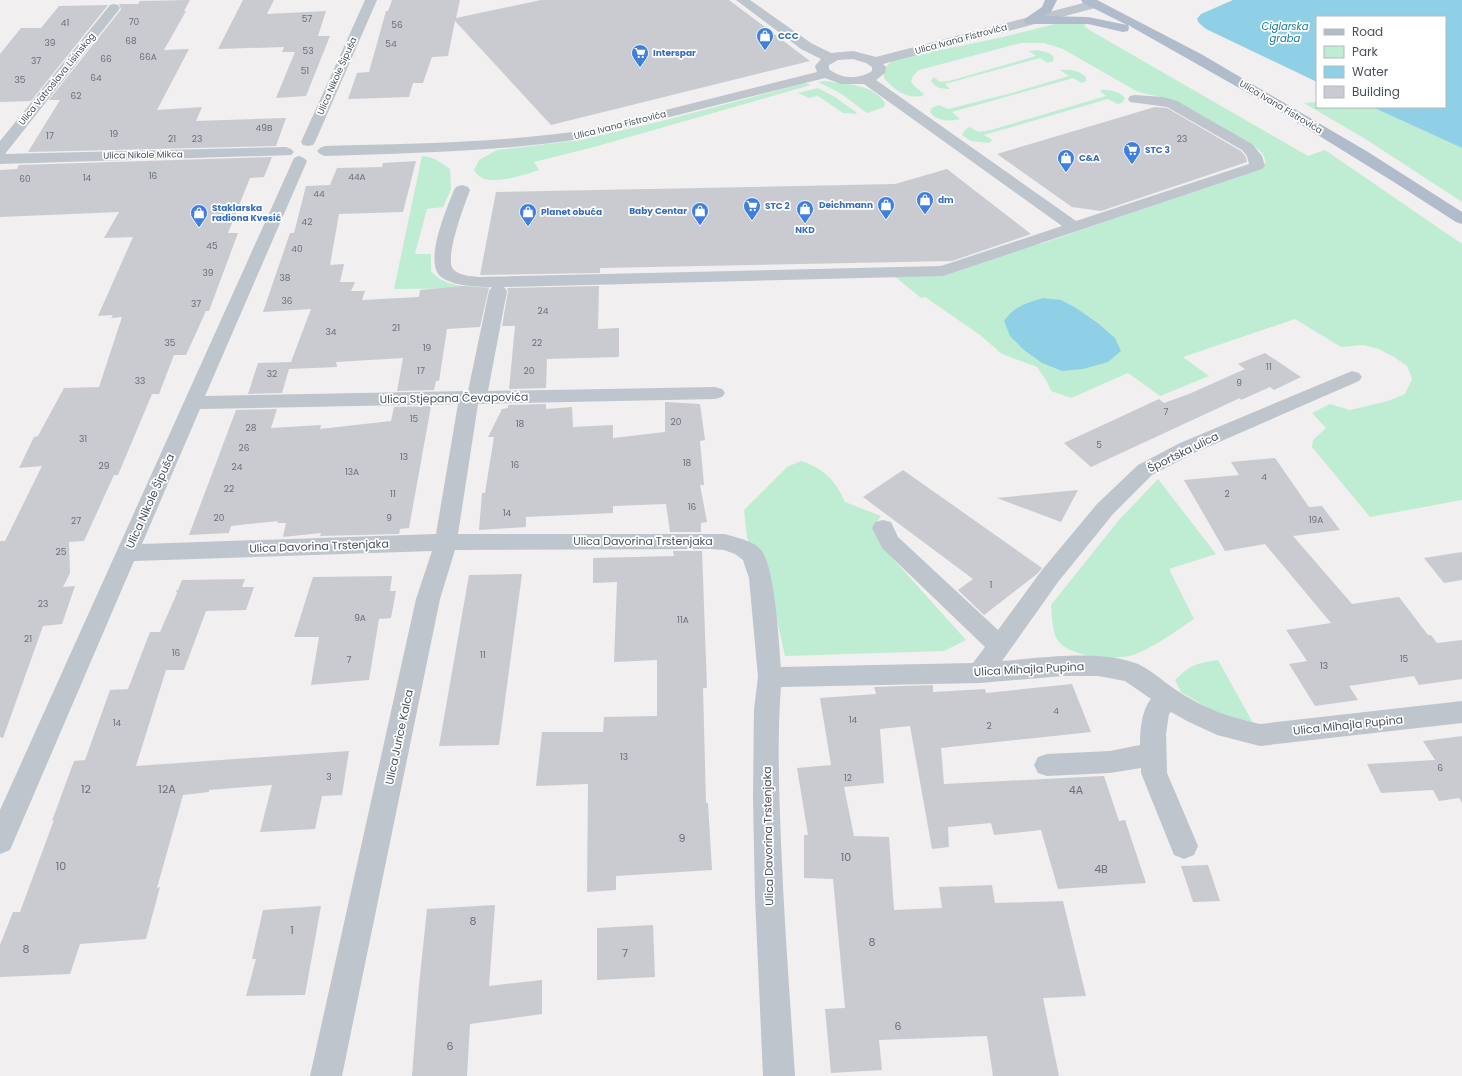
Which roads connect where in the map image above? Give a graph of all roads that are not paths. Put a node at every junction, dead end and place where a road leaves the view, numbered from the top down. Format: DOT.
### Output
graph roads {
  1 [pos="742,0"];
  2 [pos="1051,0"];
  3 [pos="1091,2"];
  4 [pos="366,3"];
  5 [pos="114,8"];
  6 [pos="1030,21"];
  7 [pos="1189,54"];
  8 [pos="830,58"];
  9 [pos="874,62"];
  10 [pos="826,74"];
  11 [pos="866,79"];
  12 [pos="1134,99"];
  13 [pos="301,148"];
  14 [pos="409,148"];
  15 [pos="0,151"];
  16 [pos="325,151"];
  17 [pos="0,159"];
  18 [pos="462,190"];
  19 [pos="1462,219"];
  20 [pos="1074,227"];
  21 [pos="498,291"];
  22 [pos="1352,377"];
  23 [pos="716,393"];
  24 [pos="473,398"];
  25 [pos="193,403"];
  26 [pos="883,528"];
  27 [pos="446,542"];
  28 [pos="127,553"];
  29 [pos="999,646"];
  30 [pos="980,673"];
  31 [pos="770,677"];
  32 [pos="1168,698"];
  33 [pos="1462,712"];
  34 [pos="1154,754"];
  35 [pos="1047,765"];
  36 [pos="0,841"];
  37 [pos="1184,846"];
  38 [pos="326,1076"];
  39 [pos="779,1076"];
  1 -- 8 [label="street"];
  2 -- 6 [label="main road"];
  3 -- 6 [label="street, Ulica Ivana Fistrovića"];
  3 -- 7 [label="main road, Ulica Ivana Fistrovića"];
  4 -- 13 [label="street, Ulica Nikole Šipuša"];
  5 -- 15 [label="street, Ulica Vatroslava Lisinskog"];
  6 -- 7 [label="main road"];
  6 -- 9 [label="street, Ulica Ivana Fistrovića"];
  7 -- 19 [label="main road, Ulica Ivana Fistrovića"];
  8 -- 9 [label="street"];
  8 -- 10 [label="street"];
  9 -- 11 [label="street"];
  10 -- 11 [label="street"];
  10 -- 14 [label="street, Ulica Ivana Fistrovića"];
  11 -- 20 [label="street"];
  12 -- 20 [label="street"];
  13 -- 14 [label="street, Ulica Ivana Fistrovića"];
  13 -- 16 [label="street"];
  13 -- 16 [label="street"];
  13 -- 17 [label="street, Ulica Nikole Mikca"];
  13 -- 25 [label="street, Ulica Nikole Šipuša"];
  14 -- 16 [label="street, Ulica Ivana Fistrovića"];
  18 -- 20 [label="street"];
  21 -- 24 [label="street, Ulica Jurice Kalca"];
  22 -- 29 [label="street, Športska ulica"];
  23 -- 24 [label="street, Ulica Stjepana Čevapovića"];
  24 -- 25 [label="street, Ulica Stjepana Čevapovića"];
  24 -- 27 [label="street, Ulica Jurice Kalca"];
  25 -- 28 [label="street, Ulica Nikole Šipuša"];
  26 -- 29 [label="street"];
  27 -- 28 [label="street, Ulica Davorina Trstenjaka"];
  27 -- 31 [label="street, Ulica Davorina Trstenjaka"];
  27 -- 38 [label="street, Ulica Jurice Kalca"];
  28 -- 36 [label="street, Ulica Nikole Šipuša"];
  29 -- 30 [label="street, Športska ulica"];
  30 -- 31 [label="street, Ulica Mihajla Pupina"];
  30 -- 32 [label="street, Ulica Mihajla Pupina"];
  31 -- 39 [label="street, Ulica Davorina Trstenjaka"];
  32 -- 33 [label="street, Ulica Mihajla Pupina"];
  32 -- 34 [label="street"];
  34 -- 35 [label="street"];
  34 -- 37 [label="street"];
}
